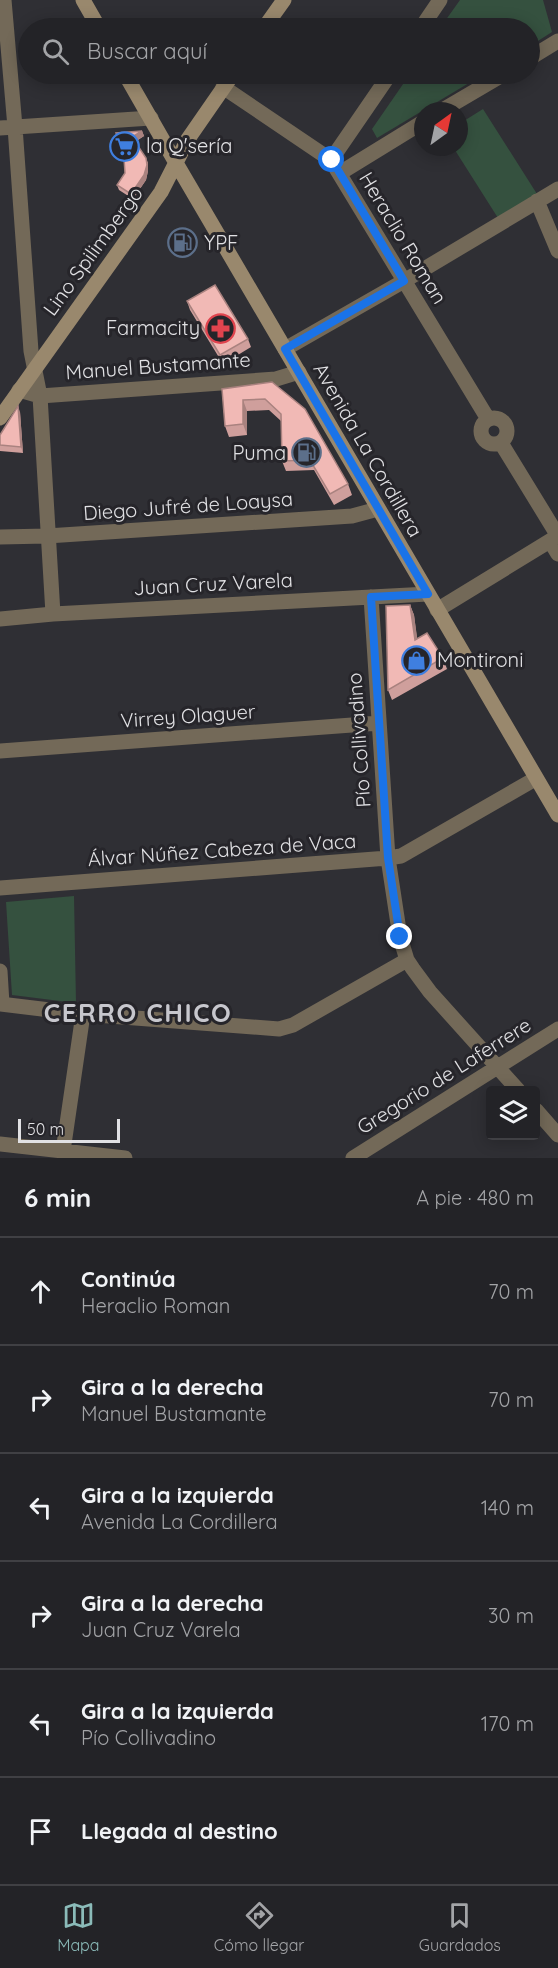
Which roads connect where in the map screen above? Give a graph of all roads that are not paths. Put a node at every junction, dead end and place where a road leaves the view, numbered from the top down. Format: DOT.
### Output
graph roads {
  1 [pos="4,0"];
  2 [pos="83,0"];
  3 [pos="284,0"];
  4 [pos="440,0"];
  5 [pos="93,18"];
  6 [pos="271,18"];
  7 [pos="428,18"];
  8 [pos="558,41"];
  9 [pos="540,52"];
  10 [pos="131,84"];
  11 [pos="226,84"];
  12 [pos="383,84"];
  13 [pos="487,84"];
  14 [pos="224,87"];
  15 [pos="456,102"];
  16 [pos="151,118"];
  17 [pos="8,127"];
  18 [pos="414,128"];
  19 [pos="332,160"];
  20 [pos="176,163"];
  21 [pos="340,173"];
  22 [pos="558,189"];
  23 [pos="537,201"];
  24 [pos="558,251"];
  25 [pos="404,281"];
  26 [pos="285,349"];
  27 [pos="35,368"];
  28 [pos="299,372"];
  29 [pos="19,390"];
  30 [pos="40,396"];
  31 [pos="0,418"];
  32 [pos="378,509"];
  33 [pos="47,536"];
  34 [pos="0,537"];
  35 [pos="556,542"];
  36 [pos="428,594"];
  37 [pos="371,597"];
  38 [pos="437,610"];
  39 [pos="53,614"];
  40 [pos="0,619"];
  41 [pos="379,723"];
  42 [pos="0,751"];
  43 [pos="536,778"];
  44 [pos="558,815"];
  45 [pos="388,858"];
  46 [pos="0,888"];
  47 [pos="407,960"];
  48 [pos="0,971"];
  49 [pos="1,1004"];
  50 [pos="83,1014"];
  51 [pos="558,1029"];
  52 [pos="497,1067"];
  53 [pos="514,1086"];
  54 [pos="540,1115"];
  55 [pos="558,1135"];
  56 [pos="0,1144"];
  57 [pos="63,1155"];
  58 [pos="124,1158"];
  59 [pos="353,1158"];
  1 -- 17 [label="street"];
  2 -- 5 [label="main road"];
  3 -- 6 [label="main road"];
  4 -- 7 [label="street"];
  8 -- 9 [label="street"];
  10 -- 16 [label="main road, Avenida La Cordillera"];
  11 -- 14 [label="main road, Lino Spilimbergo"];
  12 -- 19 [label="street"];
  13 -- 15 [label="street"];
  14 -- 19 [label="street, Heraclio Roman"];
  14 -- 20 [label="main road, Lino Spilimbergo"];
  16 -- 17 [label="street"];
  16 -- 20 [label="main road, Avenida La Cordillera"];
  17 -- 27 [label="street"];
  18 -- 21 [label="street"];
  19 -- 21 [label="street, Heraclio Roman"];
  20 -- 26 [label="main road, Avenida La Cordillera"];
  20 -- 27 [label="main road, Lino Spilimbergo"];
  21 -- 25 [label="street, Heraclio Roman"];
  22 -- 23 [label="street"];
  23 -- 24 [label="street"];
  23 -- 25 [label="street"];
  25 -- 26 [label="street"];
  25 -- 35 [label="street, Heraclio Roman"];
  26 -- 28 [label="main road, Avenida La Cordillera"];
  27 -- 29 [label="main road, Lino Spilimbergo"];
  27 -- 30 [label="street"];
  28 -- 30 [label="street, Manuel Bustamante"];
  28 -- 32 [label="main road, Avenida La Cordillera"];
  29 -- 30 [label="street, Manuel Bustamante"];
  29 -- 31 [label="main road, Lino Spilimbergo"];
  30 -- 33 [label="street"];
  32 -- 33 [label="street, Diego Jufré de Loaysa"];
  32 -- 36 [label="main road, Avenida La Cordillera"];
  33 -- 34 [label="street, Diego Jufré de Loaysa"];
  33 -- 39 [label="street"];
  35 -- 38 [label="street"];
  36 -- 37 [label="street, Juan Cruz Varela"];
  36 -- 38 [label="main road, Avenida La Cordillera"];
  37 -- 39 [label="street, Juan Cruz Varela"];
  37 -- 41 [label="street, Pío Collivadino"];
  38 -- 43 [label="main road, Avenida La Cordillera"];
  39 -- 40 [label="street, Juan Cruz Varela"];
  41 -- 42 [label="street, Virrey Olaguer"];
  41 -- 45 [label="street, Pío Collivadino"];
  43 -- 44 [label="main road, Avenida La Cordillera"];
  43 -- 45 [label="street, Álvar Núñez Cabeza de Vaca"];
  45 -- 46 [label="street, Álvar Núñez Cabeza de Vaca"];
  45 -- 47 [label="street, Pío Collivadino"];
  47 -- 50 [label="street"];
  47 -- 52 [label="street, Pío Collivadino"];
  48 -- 49 [label="street"];
  49 -- 50 [label="street"];
  50 -- 57 [label="street"];
  51 -- 52 [label="street, Gregorio de Laferrere"];
  52 -- 53 [label="street, Pío Collivadino"];
  52 -- 59 [label="street, Gregorio de Laferrere"];
  54 -- 55 [label="street"];
  56 -- 57 [label="street"];
  57 -- 58 [label="street"];
}
